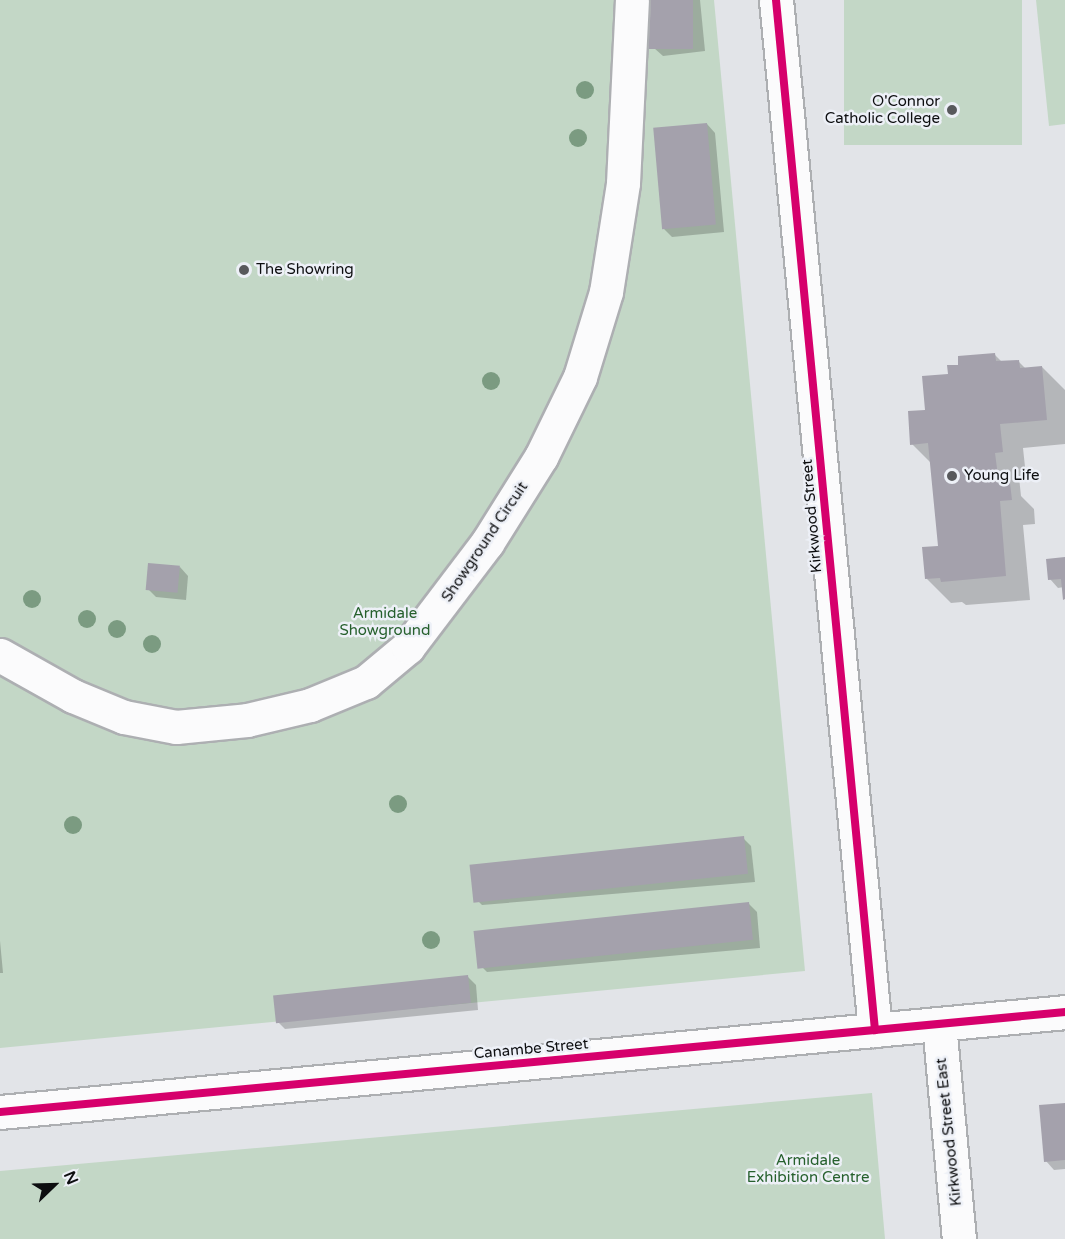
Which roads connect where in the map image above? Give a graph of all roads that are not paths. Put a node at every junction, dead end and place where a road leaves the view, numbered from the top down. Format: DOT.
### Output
graph roads {
  1 [pos="632,0"];
  2 [pos="776,0"];
  3 [pos="0,655"];
  4 [pos="1065,1012"];
  5 [pos="939,1024"];
  6 [pos="875,1030"];
  7 [pos="0,1112"];
  8 [pos="959,1239"];
  1 -- 3 [label="street, Showground Circuit"];
  2 -- 6 [label="street, Kirkwood Street"];
  4 -- 5 [label="street, Canambe Street"];
  5 -- 6 [label="street, Canambe Street"];
  5 -- 8 [label="street, Kirkwood Street East"];
  6 -- 7 [label="street, Canambe Street"];
}
